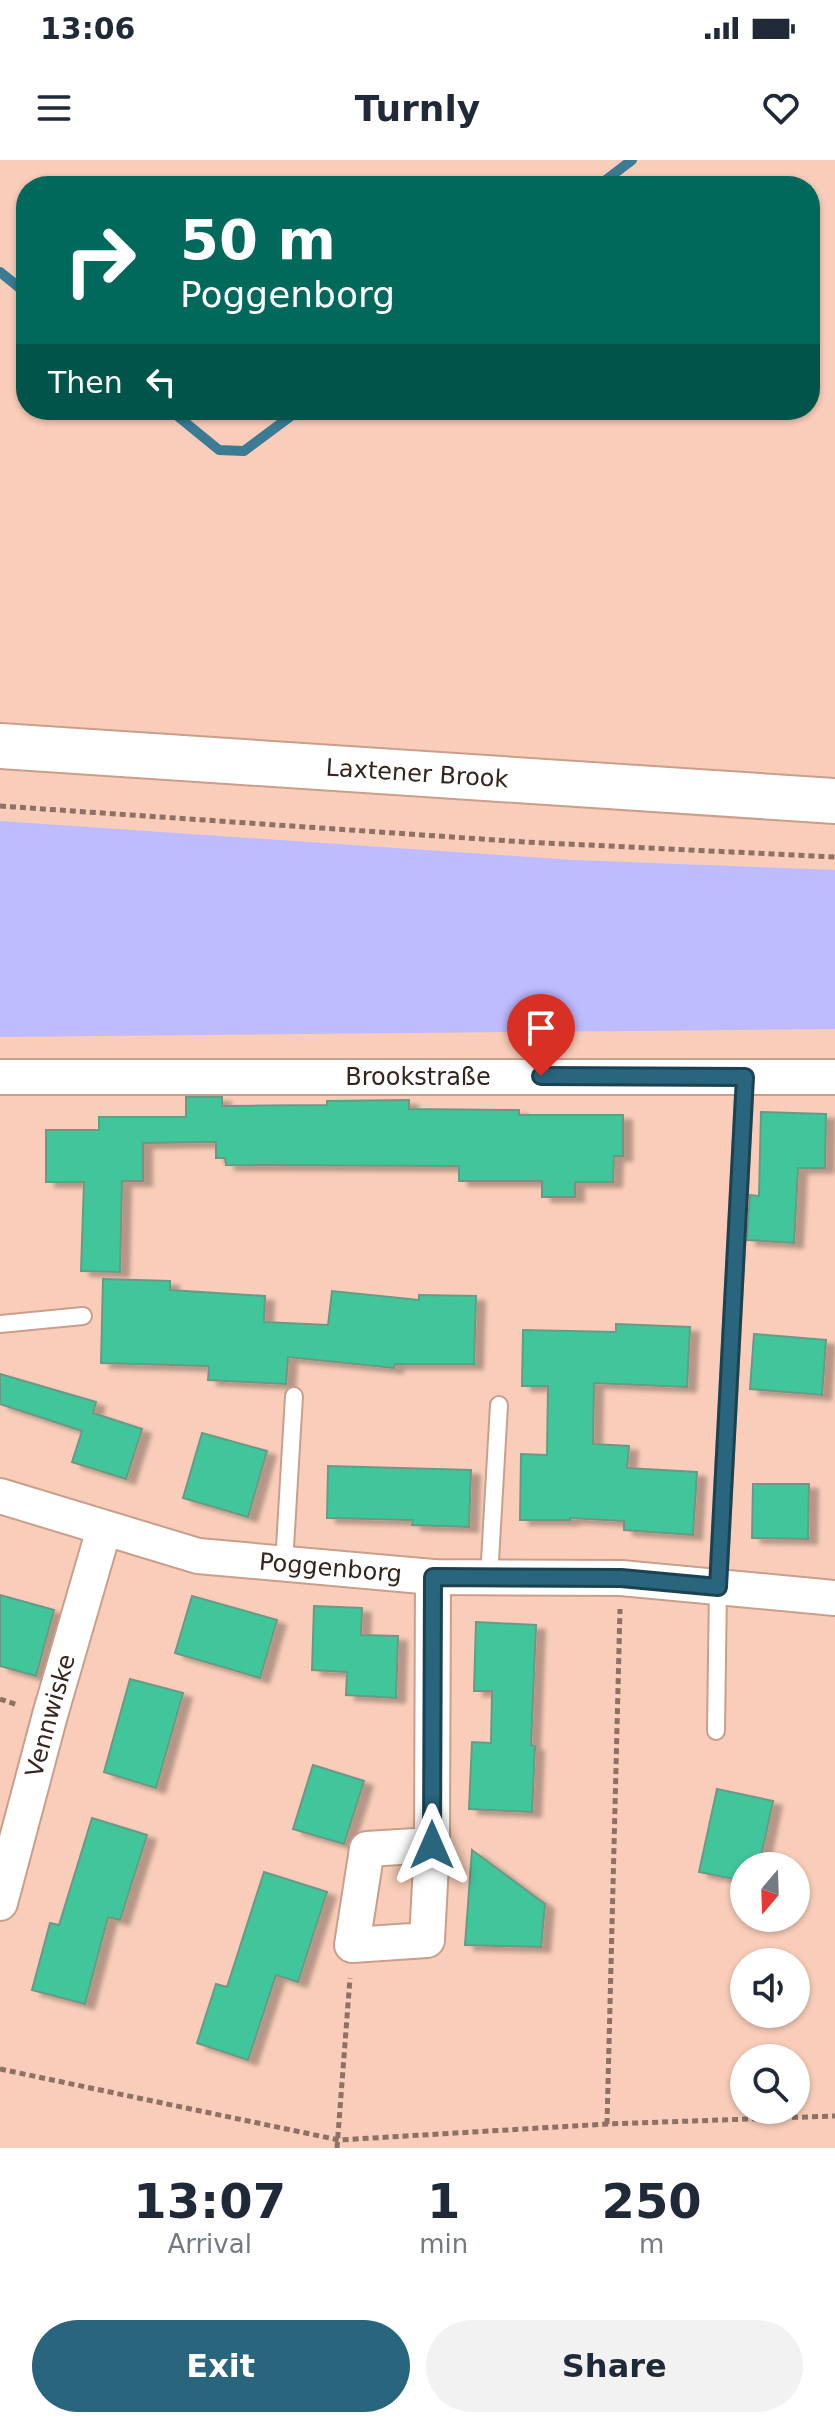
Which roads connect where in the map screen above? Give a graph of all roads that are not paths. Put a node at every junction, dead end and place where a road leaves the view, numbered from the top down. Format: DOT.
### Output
graph roads {
  1 [pos="0,746"];
  2 [pos="835,801"];
  3 [pos="0,1077"];
  4 [pos="745,1077"];
  5 [pos="835,1077"];
  6 [pos="83,1316"];
  7 [pos="0,1324"];
  8 [pos="294,1396"];
  9 [pos="499,1405"];
  10 [pos="0,1496"];
  11 [pos="104,1529"];
  12 [pos="284,1564"];
  13 [pos="433,1577"];
  14 [pos="489,1578"];
  15 [pos="718,1587"];
  16 [pos="835,1598"];
  17 [pos="716,1731"];
  18 [pos="432,1845"];
  19 [pos="0,1903"];
  1 -- 2 [label="street, Laxtener Brook"];
  3 -- 4 [label="street, Brookstraße"];
  4 -- 5 [label="street, Brookstraße"];
  4 -- 15 [label="lane"];
  6 -- 7 [label="lane"];
  8 -- 12 [label="lane"];
  9 -- 14 [label="lane"];
  10 -- 11 [label="street, Poggenborg"];
  11 -- 12 [label="street, Poggenborg"];
  11 -- 19 [label="street, Vennwiske"];
  12 -- 13 [label="street, Poggenborg"];
  13 -- 14 [label="street, Poggenborg"];
  13 -- 18 [label="street"];
  14 -- 15 [label="street, Poggenborg"];
  15 -- 16 [label="street, Poggenborg"];
  15 -- 17 [label="lane"];
  18 -- 18 [label="street"];
}
